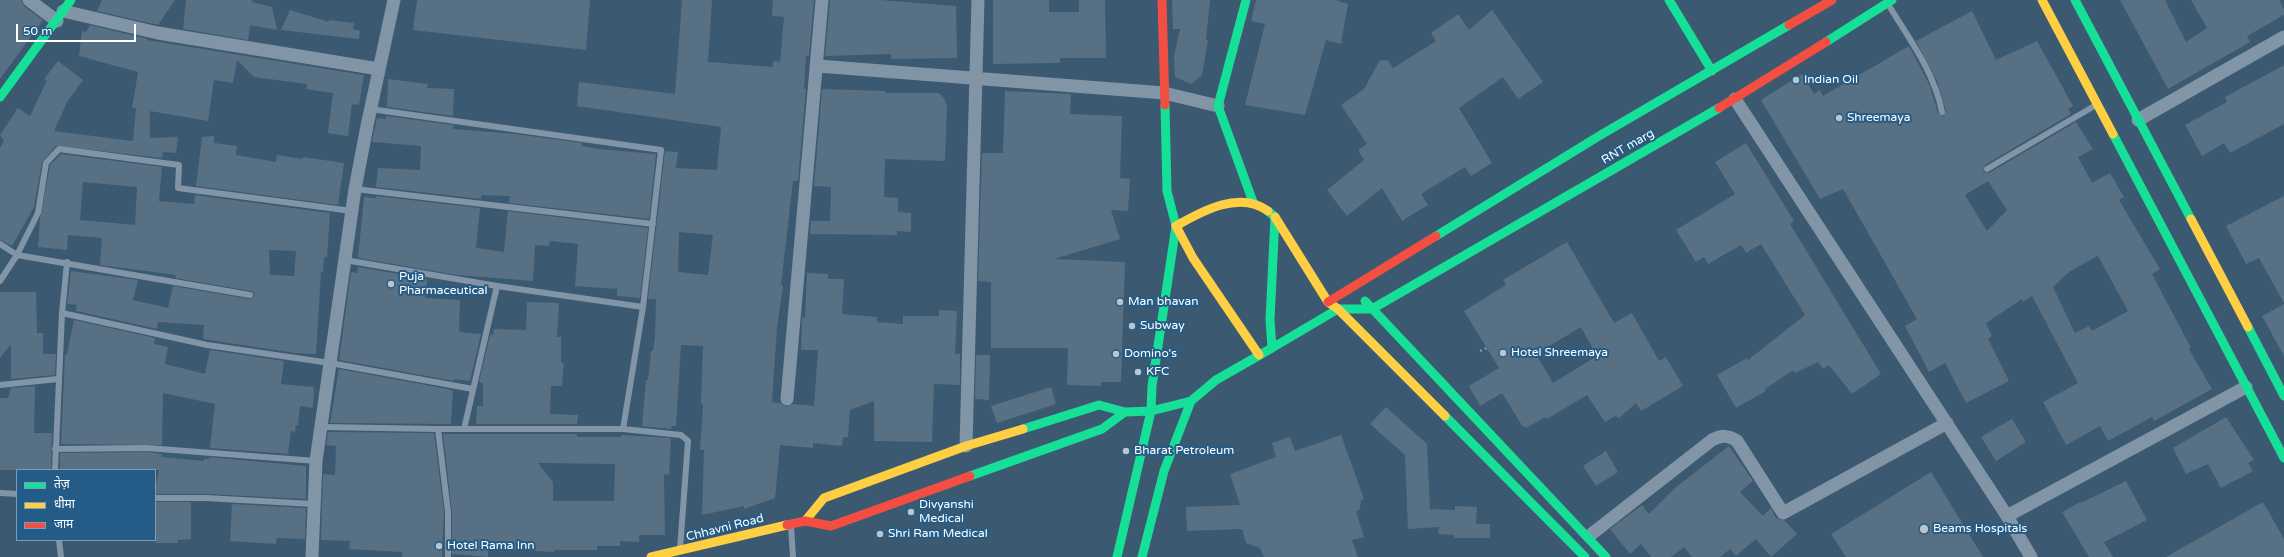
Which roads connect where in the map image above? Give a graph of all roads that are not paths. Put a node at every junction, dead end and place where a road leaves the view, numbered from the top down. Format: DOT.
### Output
graph roads {
  1 [pos="29,0"];
  2 [pos="70,0"];
  3 [pos="394,0"];
  4 [pos="822,0"];
  5 [pos="978,0"];
  6 [pos="1162,0"];
  7 [pos="1246,0"];
  8 [pos="1669,0"];
  9 [pos="1832,0"];
  10 [pos="2042,0"];
  11 [pos="2075,0"];
  12 [pos="1889,1"];
  13 [pos="60,16"];
  14 [pos="2284,37"];
  15 [pos="818,66"];
  16 [pos="379,69"];
  17 [pos="1712,72"];
  18 [pos="976,79"];
  19 [pos="1164,93"];
  20 [pos="0,97"];
  21 [pos="1735,99"];
  22 [pos="2097,104"];
  23 [pos="1218,106"];
  24 [pos="370,110"];
  25 [pos="1942,112"];
  26 [pos="2138,120"];
  27 [pos="1987,169"];
  28 [pos="355,189"];
  29 [pos="1253,202"];
  30 [pos="352,211"];
  31 [pos="1276,216"];
  32 [pos="653,224"];
  33 [pos="1176,226"];
  34 [pos="0,244"];
  35 [pos="17,255"];
  36 [pos="345,260"];
  37 [pos="67,262"];
  38 [pos="0,281"];
  39 [pos="497,286"];
  40 [pos="1352,288"];
  41 [pos="250,295"];
  42 [pos="1328,302"];
  43 [pos="643,307"];
  44 [pos="1338,309"];
  45 [pos="1372,309"];
  46 [pos="62,314"];
  47 [pos="1272,348"];
  48 [pos="1259,355"];
  49 [pos="330,363"];
  50 [pos="58,379"];
  51 [pos="0,385"];
  52 [pos="2246,387"];
  53 [pos="473,388"];
  54 [pos="2284,396"];
  55 [pos="787,398"];
  56 [pos="1191,401"];
  57 [pos="1151,411"];
  58 [pos="1124,412"];
  59 [pos="1947,423"];
  60 [pos="321,427"];
  61 [pos="464,429"];
  62 [pos="623,429"];
  63 [pos="438,430"];
  64 [pos="966,446"];
  65 [pos="55,449"];
  66 [pos="2283,452"];
  67 [pos="316,461"];
  68 [pos="55,469"];
  69 [pos="0,493"];
  70 [pos="16,494"];
  71 [pos="156,498"];
  72 [pos="313,504"];
  73 [pos="2007,516"];
  74 [pos="805,521"];
  75 [pos="791,524"];
  76 [pos="1589,536"];
  77 [pos="59,541"];
  78 [pos="680,552"];
  79 [pos="61,557"];
  80 [pos="312,557"];
  81 [pos="448,557"];
  82 [pos="651,557"];
  83 [pos="793,557"];
  84 [pos="1118,557"];
  85 [pos="1142,557"];
  86 [pos="1585,557"];
  87 [pos="1606,557"];
  88 [pos="2031,557"];
  1 -- 13 [label="street"];
  2 -- 13 [label="main road"];
  3 -- 16 [label="street"];
  4 -- 15 [label="street"];
  5 -- 18 [label="street"];
  6 -- 19 [label="main road"];
  7 -- 23 [label="main road"];
  8 -- 17 [label="main road"];
  9 -- 17 [label="main road, RNT marg"];
  10 -- 22 [label="main road"];
  11 -- 26 [label="main road"];
  12 -- 21 [label="main road, RNT marg"];
  12 -- 25 [label="lane"];
  13 -- 16 [label="street"];
  13 -- 20 [label="main road"];
  14 -- 26 [label="street"];
  15 -- 18 [label="street"];
  15 -- 55 [label="street"];
  16 -- 24 [label="street"];
  17 -- 40 [label="main road, RNT marg"];
  18 -- 19 [label="street"];
  18 -- 64 [label="street"];
  19 -- 23 [label="street"];
  19 -- 33 [label="main road"];
  21 -- 45 [label="main road, RNT marg"];
  21 -- 59 [label="street"];
  22 -- 27 [label="lane"];
  22 -- 52 [label="main road"];
  23 -- 29 [label="main road"];
  24 -- 28 [label="street"];
  24 -- 32 [label="lane"];
  26 -- 54 [label="main road"];
  28 -- 30 [label="street"];
  28 -- 32 [label="lane"];
  29 -- 31 [label="main road"];
  29 -- 33 [label="main road"];
  30 -- 35 [label="lane"];
  30 -- 36 [label="street"];
  31 -- 42 [label="main road"];
  31 -- 47 [label="main road"];
  32 -- 43 [label="lane"];
  33 -- 48 [label="main road"];
  33 -- 57 [label="main road"];
  34 -- 35 [label="lane"];
  35 -- 37 [label="lane"];
  35 -- 38 [label="lane"];
  36 -- 39 [label="lane"];
  36 -- 49 [label="street"];
  37 -- 41 [label="lane"];
  37 -- 46 [label="lane"];
  39 -- 43 [label="lane"];
  39 -- 53 [label="lane"];
  40 -- 42 [label="main road, RNT marg"];
  40 -- 45 [label="main road"];
  42 -- 44 [label="main road"];
  43 -- 62 [label="lane"];
  44 -- 45 [label="main road"];
  44 -- 47 [label="main road"];
  44 -- 86 [label="main road"];
  45 -- 76 [label="main road"];
  46 -- 49 [label="lane"];
  46 -- 50 [label="lane"];
  47 -- 48 [label="main road"];
  48 -- 56 [label="main road"];
  49 -- 53 [label="lane"];
  49 -- 60 [label="street"];
  50 -- 51 [label="lane"];
  50 -- 65 [label="lane"];
  52 -- 66 [label="main road"];
  52 -- 73 [label="street"];
  53 -- 61 [label="lane"];
  56 -- 57 [label="main road"];
  56 -- 85 [label="main road"];
  57 -- 58 [label="main road"];
  57 -- 84 [label="main road"];
  58 -- 64 [label="main road"];
  58 -- 74 [label="main road"];
  59 -- 73 [label="street"];
  59 -- 76 [label="street"];
  60 -- 63 [label="lane"];
  60 -- 67 [label="street"];
  61 -- 62 [label="lane"];
  61 -- 63 [label="lane"];
  62 -- 78 [label="lane"];
  63 -- 81 [label="lane"];
  64 -- 74 [label="main road"];
  65 -- 67 [label="lane"];
  65 -- 68 [label="lane"];
  67 -- 72 [label="street"];
  69 -- 70 [label="lane"];
  71 -- 72 [label="lane"];
  72 -- 80 [label="street"];
  73 -- 88 [label="street"];
  74 -- 75 [label="main road, Chhavni Road"];
  75 -- 78 [label="main road, Chhavni Road"];
  75 -- 83 [label="lane"];
  76 -- 87 [label="main road"];
  77 -- 79 [label="lane"];
  78 -- 82 [label="main road, Chhavni Road"];
}
